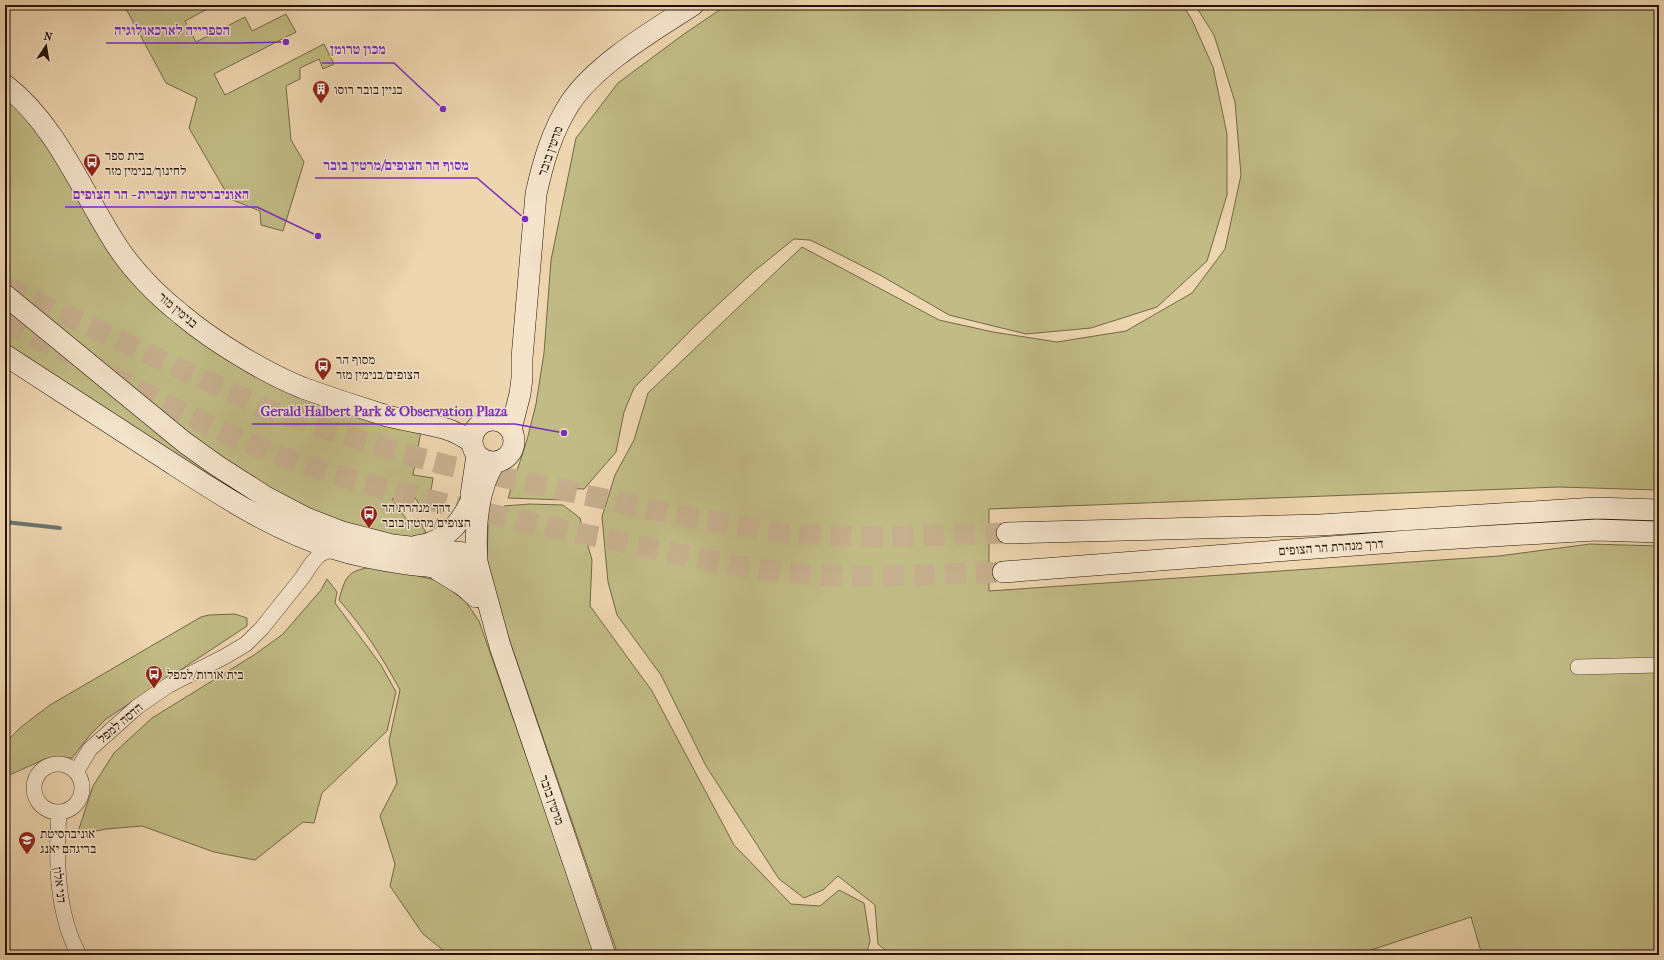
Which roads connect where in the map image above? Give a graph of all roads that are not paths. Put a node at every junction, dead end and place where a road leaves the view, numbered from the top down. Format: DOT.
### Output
graph roads {
  1 [pos="693,5"];
  2 [pos="5,85"];
  3 [pos="5,295"];
  4 [pos="5,355"];
  5 [pos="522,358"];
  6 [pos="511,429"];
  7 [pos="483,440"];
  8 [pos="469,505"];
  9 [pos="1659,510"];
  10 [pos="284,528"];
  11 [pos="1659,532"];
  12 [pos="1007,533"];
  13 [pos="410,547"];
  14 [pos="335,549"];
  15 [pos="469,562"];
  16 [pos="430,566"];
  17 [pos="1003,572"];
  18 [pos="302,578"];
  19 [pos="476,596"];
  20 [pos="500,646"];
  21 [pos="1659,665"];
  22 [pos="1578,667"];
  23 [pos="76,772"];
  24 [pos="59,812"];
  25 [pos="79,955"];
  26 [pos="605,955"];
  1 -- 5 [label="main road, מרטין בובר"];
  2 -- 7 [label="main road, בנימין מזר"];
  3 -- 13 [label="main road"];
  4 -- 10 [label="main road"];
  5 -- 6 [label="main road, מרטין בובר"];
  5 -- 7 [label="main road, מרטין בובר"];
  6 -- 7 [label="main road"];
  6 -- 7 [label="main road, מרטין בובר"];
  7 -- 8 [label="main road, מרטין בובר"];
  7 -- 15 [label="main road, מרטין בובר"];
  8 -- 13 [label="main road"];
  8 -- 15 [label="main road, מרטין בובר"];
  9 -- 12 [label="main road, דרך מנהרת הר הצופים"];
  10 -- 14 [label="main road"];
  10 -- 18 [label="street, הדסה למפל"];
  11 -- 17 [label="main road, דרך מנהרת הר הצופים"];
  13 -- 15 [label="main road"];
  14 -- 16 [label="main road"];
  14 -- 18 [label="street, הדסה למפל"];
  15 -- 16 [label="main road"];
  15 -- 19 [label="main road, מרטין בובר"];
  15 -- 20 [label="main road, מרטין בובר"];
  16 -- 19 [label="main road"];
  18 -- 23 [label="street, הדסה למפל"];
  19 -- 20 [label="main road, מרטין בובר"];
  20 -- 26 [label="main road, מרטין בובר"];
  21 -- 22 [label="street"];
  23 -- 24 [label="street"];
  23 -- 24 [label="street"];
  24 -- 25 [label="street, דני אלון"];
}
